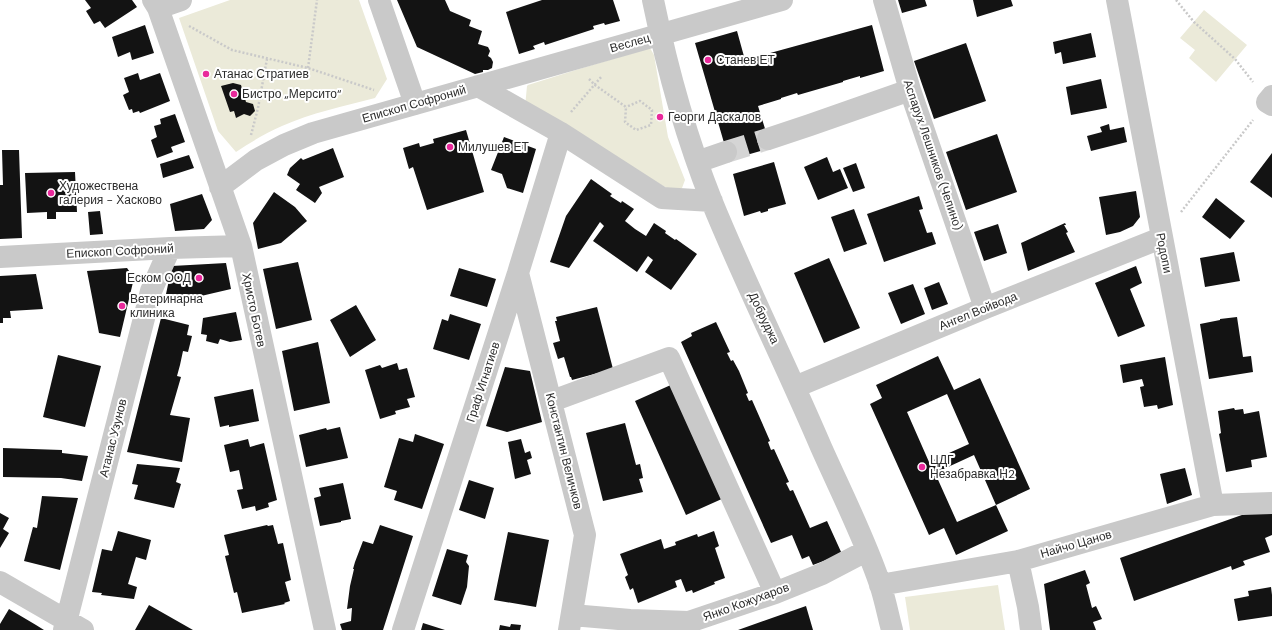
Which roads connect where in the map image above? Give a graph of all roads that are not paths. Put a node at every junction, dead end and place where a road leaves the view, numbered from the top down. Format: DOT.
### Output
graph roads {
  1 [pos="180,0"];
  2 [pos="379,0"];
  3 [pos="653,0"];
  4 [pos="782,0"];
  5 [pos="884,0"];
  6 [pos="1117,0"];
  7 [pos="155,4"];
  8 [pos="660,34"];
  9 [pos="478,86"];
  10 [pos="910,90"];
  11 [pos="415,104"];
  12 [pos="561,133"];
  13 [pos="768,138"];
  14 [pos="726,152"];
  15 [pos="697,162"];
  16 [pos="220,187"];
  17 [pos="712,201"];
  18 [pos="1161,238"];
  19 [pos="241,246"];
  20 [pos="170,248"];
  21 [pos="0,257"];
  22 [pos="518,273"];
  23 [pos="985,308"];
  24 [pos="795,387"];
  25 [pos="552,401"];
  26 [pos="1272,503"];
  27 [pos="1213,505"];
  28 [pos="866,551"];
  29 [pos="1018,561"];
  30 [pos="0,582"];
  31 [pos="880,585"];
  32 [pos="775,593"];
  33 [pos="570,622"];
  34 [pos="71,627"];
  35 [pos="325,630"];
  36 [pos="404,630"];
  37 [pos="892,630"];
  38 [pos="1031,630"];
  1 -- 7 [label="street"];
  2 -- 11 [label="street"];
  3 -- 8 [label="street, Добруджа"];
  4 -- 8 [label="street, Веслец"];
  5 -- 10 [label="street, Аспарух Лешников (Чепино)"];
  6 -- 18 [label="street, Родопи"];
  7 -- 16 [label="street, Христо Ботев"];
  8 -- 9 [label="street, Веслец"];
  8 -- 15 [label="street, Добруджа"];
  9 -- 11 [label="street, Епископ Софроний"];
  9 -- 12 [label="street, Епископ Софроний"];
  10 -- 13 [label="street"];
  10 -- 23 [label="street, Аспарух Лешников (Чепино)"];
  11 -- 16 [label="street, Епископ Софроний"];
  12 -- 17 [label="street, Епископ Софроний"];
  12 -- 22 [label="street, Граф Игнатиев"];
  14 -- 15 [label="street"];
  15 -- 17 [label="street, Добруджа"];
  16 -- 19 [label="street, Христо Ботев"];
  17 -- 24 [label="street, Добруджа"];
  18 -- 23 [label="street, Ангел Войвода"];
  18 -- 27 [label="street, Родопи"];
  19 -- 20 [label="street, Епископ Софроний"];
  19 -- 35 [label="street, Христо Ботев"];
  20 -- 21 [label="street, Епископ Софроний"];
  20 -- 34 [label="street, Атанас Узунов"];
  22 -- 25 [label="street, Константин Величков"];
  22 -- 36 [label="street, Граф Игнатиев"];
  23 -- 24 [label="street, Ангел Войвода"];
  24 -- 28 [label="street, Добруджа"];
  25 -- 32 [label="street"];
  25 -- 33 [label="street, Константин Величков"];
  26 -- 27 [label="street, Найчо Цанов"];
  27 -- 29 [label="street, Найчо Цанов"];
  28 -- 31 [label="street, Добруджа"];
  28 -- 32 [label="street, Янко Кожухаров"];
  29 -- 31 [label="street, Найчо Цанов"];
  29 -- 38 [label="street"];
  30 -- 34 [label="street"];
  31 -- 37 [label="street, Добруджа"];
  32 -- 33 [label="street, Янко Кожухаров"];
}
